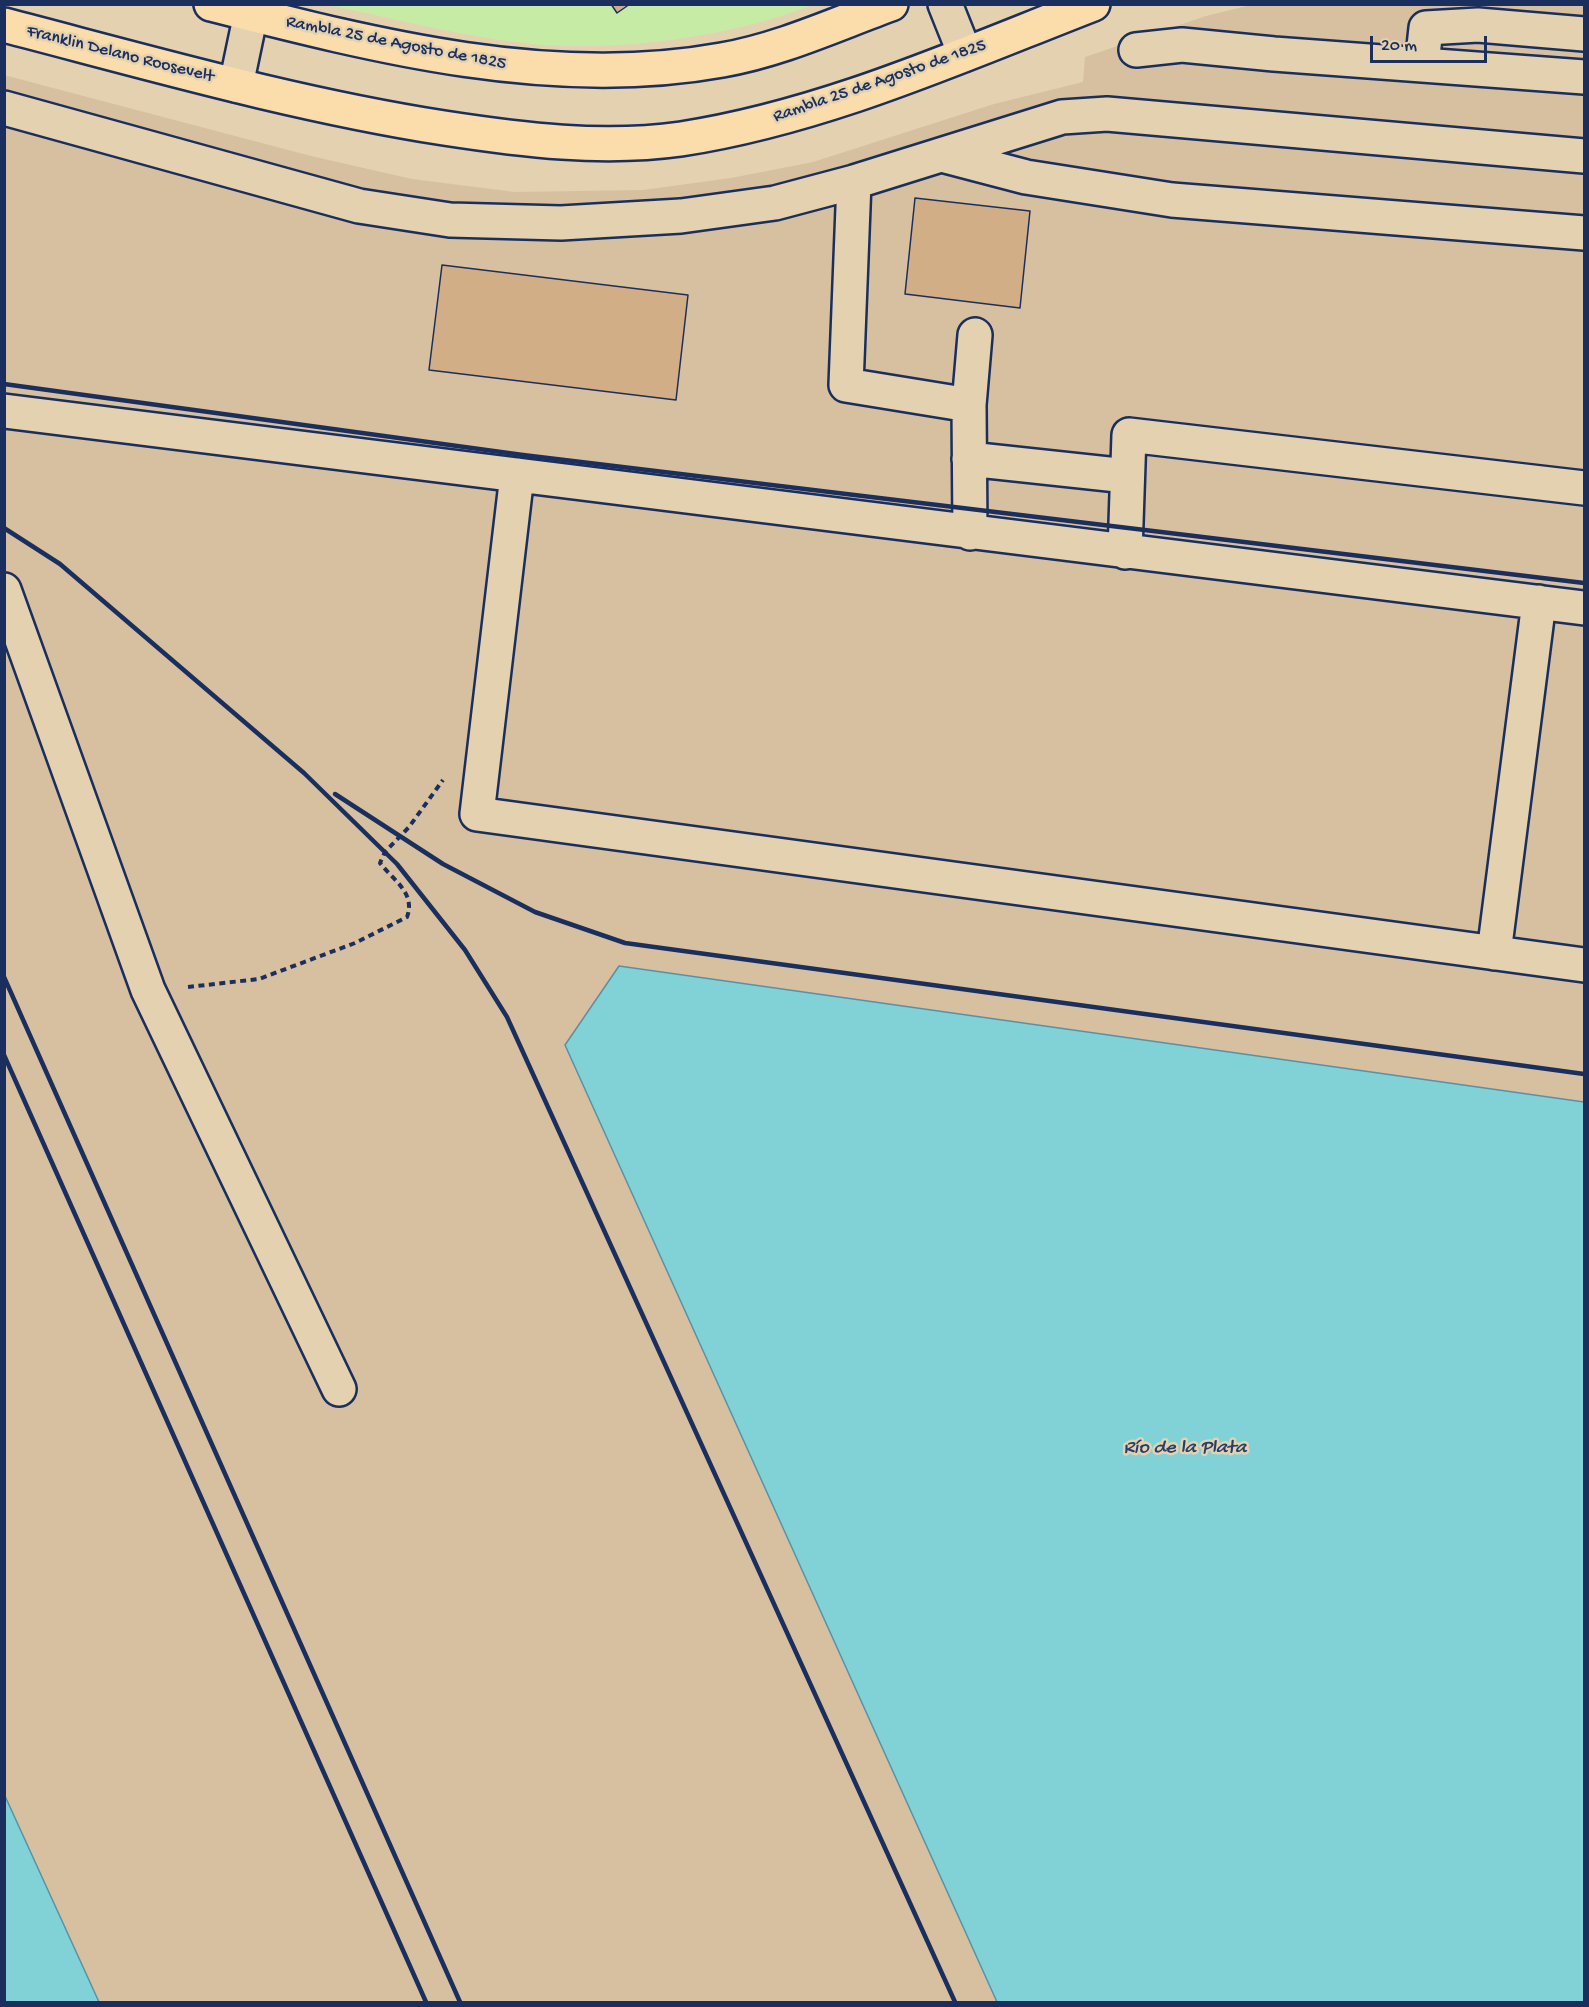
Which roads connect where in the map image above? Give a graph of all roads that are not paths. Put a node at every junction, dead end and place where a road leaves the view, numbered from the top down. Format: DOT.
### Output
graph roads {
  1 [pos="211,4"];
  2 [pos="891,4"];
  3 [pos="945,4"];
  4 [pos="1094,4"];
  5 [pos="252,10"];
  6 [pos="4,26"];
  7 [pos="1584,34"];
  8 [pos="1136,50"];
  9 [pos="965,54"];
  10 [pos="1422,65"];
  11 [pos="1584,77"];
  12 [pos="236,85"];
  13 [pos="4,108"];
  14 [pos="942,155"];
  15 [pos="1584,156"];
  16 [pos="854,182"];
  17 [pos="1584,233"];
  18 [pos="975,335"];
  19 [pos="969,405"];
  20 [pos="4,411"];
  21 [pos="969,459"];
  22 [pos="517,475"];
  23 [pos="1127,477"];
  24 [pos="1584,488"];
  25 [pos="970,533"];
  26 [pos="1125,552"];
  27 [pos="4,590"];
  28 [pos="1539,602"];
  29 [pos="1584,608"];
  30 [pos="1494,953"];
  31 [pos="1584,965"];
  32 [pos="339,1389"];
  1 -- 5 [label="main road"];
  2 -- 5 [label="main road, Rambla 25 de Agosto de 1825"];
  3 -- 9 [label="street"];
  4 -- 9 [label="main road, Rambla 25 de Agosto de 1825"];
  5 -- 12 [label="street"];
  6 -- 12 [label="main road, Franklin Delano Roosevelt"];
  7 -- 10 [label="street"];
  8 -- 10 [label="street"];
  9 -- 12 [label="main road, Rambla 25 de Agosto de 1825"];
  10 -- 11 [label="street"];
  13 -- 16 [label="street"];
  14 -- 15 [label="street"];
  14 -- 16 [label="street"];
  14 -- 17 [label="street"];
  16 -- 19 [label="street"];
  18 -- 19 [label="street"];
  19 -- 21 [label="street"];
  20 -- 22 [label="street"];
  21 -- 23 [label="street"];
  21 -- 25 [label="street"];
  22 -- 25 [label="street"];
  22 -- 30 [label="street"];
  23 -- 24 [label="street"];
  23 -- 26 [label="street"];
  25 -- 26 [label="street"];
  26 -- 28 [label="street"];
  27 -- 32 [label="street"];
  28 -- 29 [label="street"];
  28 -- 30 [label="street"];
  30 -- 31 [label="street"];
}
